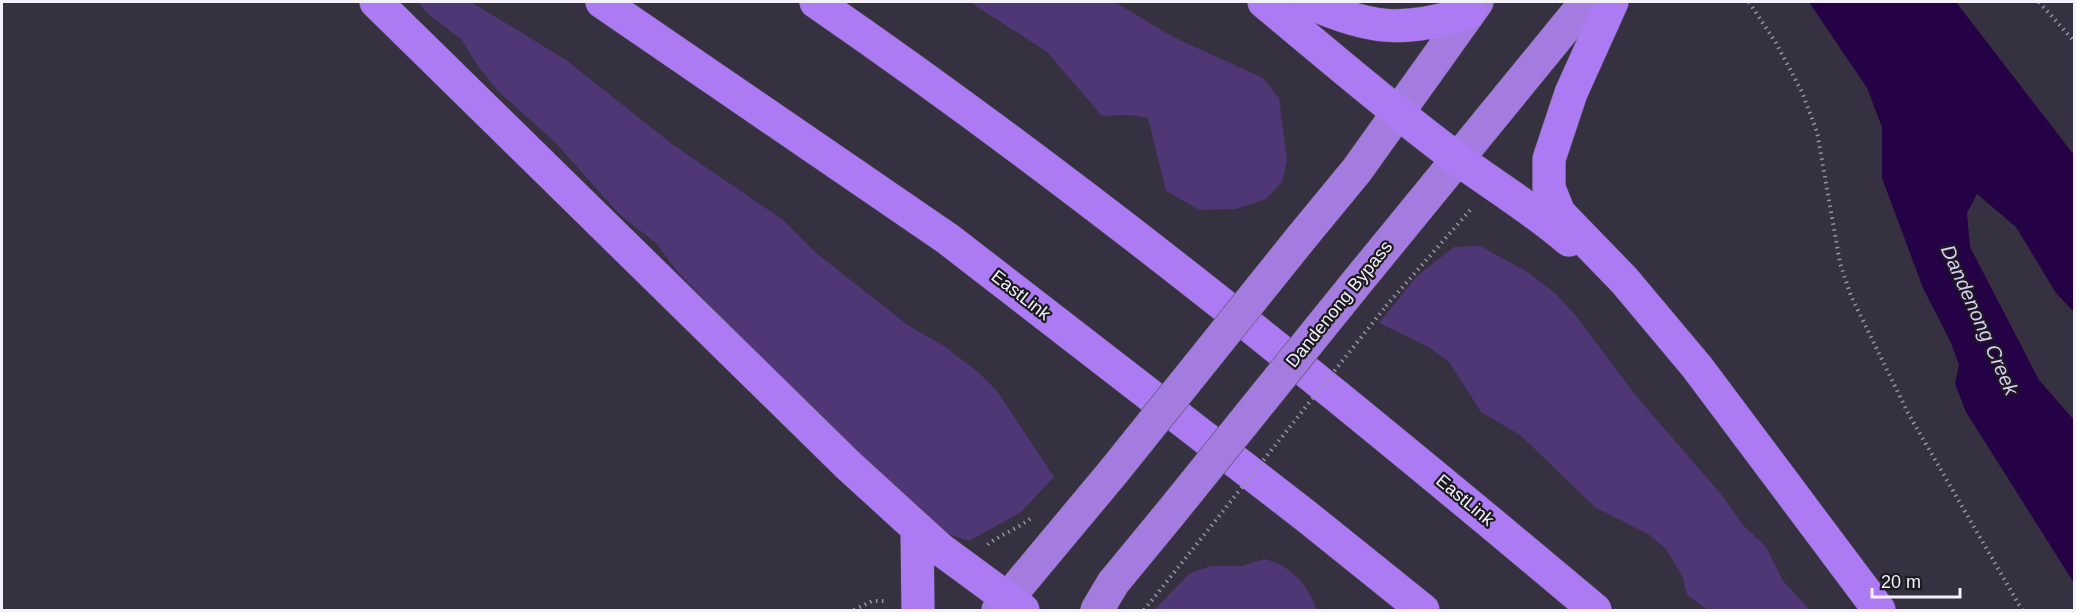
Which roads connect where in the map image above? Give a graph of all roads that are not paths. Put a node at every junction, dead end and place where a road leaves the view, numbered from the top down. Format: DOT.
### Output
graph roads {
  1 [pos="376,2"];
  2 [pos="602,2"];
  3 [pos="816,2"];
  4 [pos="1264,2"];
  5 [pos="1308,2"];
  6 [pos="1586,2"];
  7 [pos="1612,2"];
  8 [pos="1473,7"];
  9 [pos="1397,113"];
  10 [pos="1457,159"];
  11 [pos="1649,311"];
  12 [pos="917,528"];
  13 [pos="1010,607"];
  14 [pos="918,610"];
  15 [pos="1097,610"];
  16 [pos="1424,610"];
  17 [pos="1595,610"];
  18 [pos="1879,610"];
  1 -- 12 [label="highway"];
  2 -- 16 [label="highway, EastLink"];
  3 -- 17 [label="highway, EastLink"];
  4 -- 9 [label="highway"];
  5 -- 8 [label="highway"];
  6 -- 10 [label="highway, Dandenong Bypass"];
  7 -- 11 [label="highway"];
  8 -- 9 [label="highway"];
  9 -- 10 [label="highway"];
  9 -- 13 [label="highway, bridge"];
  10 -- 11 [label="highway"];
  10 -- 15 [label="highway, Dandenong Bypass, bridge"];
  11 -- 18 [label="highway"];
  12 -- 13 [label="highway"];
  12 -- 14 [label="highway"];
}
